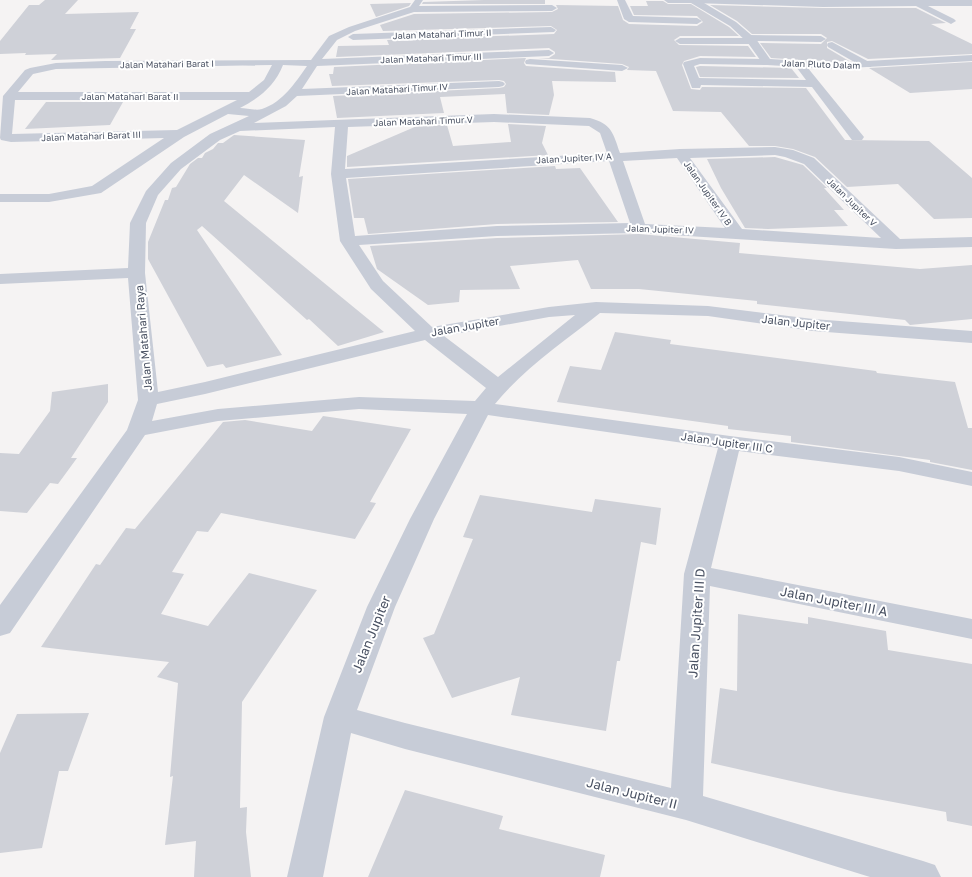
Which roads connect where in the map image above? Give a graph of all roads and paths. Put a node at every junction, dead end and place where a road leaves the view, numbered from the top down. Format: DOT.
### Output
graph roads {
  1 [pos="621,0"];
  2 [pos="668,0"];
  3 [pos="693,0"];
  4 [pos="754,1"];
  5 [pos="972,3"];
  6 [pos="416,4"];
  7 [pos="917,4"];
  8 [pos="697,21"];
  9 [pos="951,21"];
  10 [pos="371,23"];
  11 [pos="550,31"];
  12 [pos="371,36"];
  13 [pos="333,38"];
  14 [pos="822,39"];
  15 [pos="750,40"];
  16 [pos="680,41"];
  17 [pos="832,45"];
  18 [pos="972,58"];
  19 [pos="279,62"];
  20 [pos="767,62"];
  21 [pos="314,63"];
  22 [pos="799,64"];
  23 [pos="867,65"];
  24 [pos="622,68"];
  25 [pos="501,69"];
  26 [pos="818,88"];
  27 [pos="741,92"];
  28 [pos="294,93"];
  29 [pos="9,96"];
  30 [pos="252,96"];
  31 [pos="226,110"];
  32 [pos="261,114"];
  33 [pos="494,118"];
  34 [pos="342,124"];
  35 [pos="237,127"];
  36 [pos="4,132"];
  37 [pos="179,134"];
  38 [pos="857,137"];
  39 [pos="680,153"];
  40 [pos="614,156"];
  41 [pos="809,161"];
  42 [pos="338,174"];
  43 [pos="0,198"];
  44 [pos="49,198"];
  45 [pos="0,210"];
  46 [pos="639,228"];
  47 [pos="737,233"];
  48 [pos="348,242"];
  49 [pos="972,242"];
  50 [pos="896,244"];
  51 [pos="136,273"];
  52 [pos="0,278"];
  53 [pos="596,307"];
  54 [pos="428,333"];
  55 [pos="970,338"];
  56 [pos="498,387"];
  57 [pos="148,400"];
  58 [pos="482,408"];
  59 [pos="138,430"];
  60 [pos="730,443"];
  61 [pos="972,479"];
  62 [pos="697,574"];
  63 [pos="0,626"];
  64 [pos="972,629"];
  65 [pos="339,716"];
  66 [pos="686,806"];
  67 [pos="305,877"];
  68 [pos="923,877"];
  1 -- 8 [label="street"];
  2 -- 3 [label="street"];
  3 -- 4 [label="street"];
  3 -- 15 [label="street, Jalan Pluto Dalam"];
  4 -- 7 [label="street"];
  5 -- 7 [label="street"];
  6 -- 10 [label="street, Jalan Matahari Raya"];
  6 -- 11 [label="street"];
  7 -- 9 [label="street"];
  10 -- 12 [label="street"];
  10 -- 13 [label="street, Jalan Matahari Raya"];
  11 -- 12 [label="street, Jalan Matahari Timur II"];
  11 -- 24 [label="street"];
  11 -- 25 [label="street"];
  12 -- 13 [label="street, Jalan Matahari Timur II"];
  13 -- 21 [label="street, Jalan Matahari Raya"];
  14 -- 15 [label="street"];
  15 -- 16 [label="street"];
  15 -- 20 [label="street, Jalan Pluto Dalam"];
  17 -- 23 [label="street"];
  18 -- 23 [label="street, Jalan Pluto Dalam"];
  19 -- 21 [label="street"];
  19 -- 29 [label="street, Jalan Matahari Barat I"];
  19 -- 30 [label="street"];
  20 -- 22 [label="street, Jalan Pluto Dalam"];
  20 -- 26 [label="street"];
  21 -- 25 [label="street, Jalan Matahari Timur III"];
  21 -- 28 [label="street, Jalan Matahari Raya"];
  22 -- 23 [label="street, Jalan Pluto Dalam"];
  22 -- 26 [label="street"];
  25 -- 28 [label="street, Jalan Matahari Timur IV"];
  25 -- 33 [label="street"];
  26 -- 27 [label="street"];
  26 -- 38 [label="street"];
  28 -- 32 [label="street, Jalan Matahari Raya"];
  29 -- 30 [label="street, Jalan Matahari Barat II"];
  29 -- 36 [label="street"];
  30 -- 31 [label="street"];
  31 -- 32 [label="street"];
  31 -- 37 [label="street"];
  32 -- 35 [label="street, Jalan Matahari Raya"];
  33 -- 34 [label="street, Jalan Matahari Timur V"];
  33 -- 40 [label="street, Jalan Matahari Timur V"];
  34 -- 35 [label="street, Jalan Matahari Timur V"];
  34 -- 42 [label="street"];
  35 -- 51 [label="street, Jalan Matahari Raya"];
  36 -- 37 [label="street, Jalan Matahari Barat III"];
  37 -- 44 [label="street"];
  39 -- 40 [label="street, Jalan Jupiter IV A"];
  39 -- 41 [label="street, Jalan Jupiter IV A"];
  39 -- 47 [label="street, Jalan Jupiter IV B"];
  40 -- 42 [label="street, Jalan Jupiter IV A"];
  40 -- 46 [label="street"];
  41 -- 50 [label="street, Jalan Jupiter V"];
  42 -- 48 [label="street"];
  43 -- 44 [label="street"];
  44 -- 45 [label="street"];
  46 -- 47 [label="street, Jalan Jupiter IV"];
  46 -- 48 [label="street, Jalan Jupiter IV"];
  47 -- 50 [label="street, Jalan Jupiter IV"];
  48 -- 54 [label="street"];
  49 -- 50 [label="street, Jalan Jupiter IV"];
  51 -- 52 [label="street"];
  51 -- 57 [label="street, Jalan Matahari Raya"];
  53 -- 54 [label="street, Jalan Jupiter"];
  53 -- 55 [label="street, Jalan Jupiter"];
  53 -- 56 [label="street, Jalan Jupiter"];
  54 -- 56 [label="street"];
  54 -- 57 [label="street, Jalan Jupiter"];
  56 -- 58 [label="street, Jalan Jupiter"];
  57 -- 59 [label="street, Jalan Matahari Raya"];
  58 -- 59 [label="street"];
  58 -- 60 [label="street, Jalan Jupiter III C"];
  58 -- 65 [label="street, Jalan Jupiter"];
  59 -- 63 [label="street, Jalan Matahari Raya"];
  60 -- 61 [label="street, Jalan Jupiter III C"];
  60 -- 62 [label="street, Jalan Jupiter III D"];
  62 -- 64 [label="street, Jalan Jupiter III A"];
  62 -- 66 [label="street, Jalan Jupiter III D"];
  65 -- 66 [label="street, Jalan Jupiter II"];
  65 -- 67 [label="street, Jalan Jupiter"];
  66 -- 68 [label="street, Jalan Jupiter II"];
}
